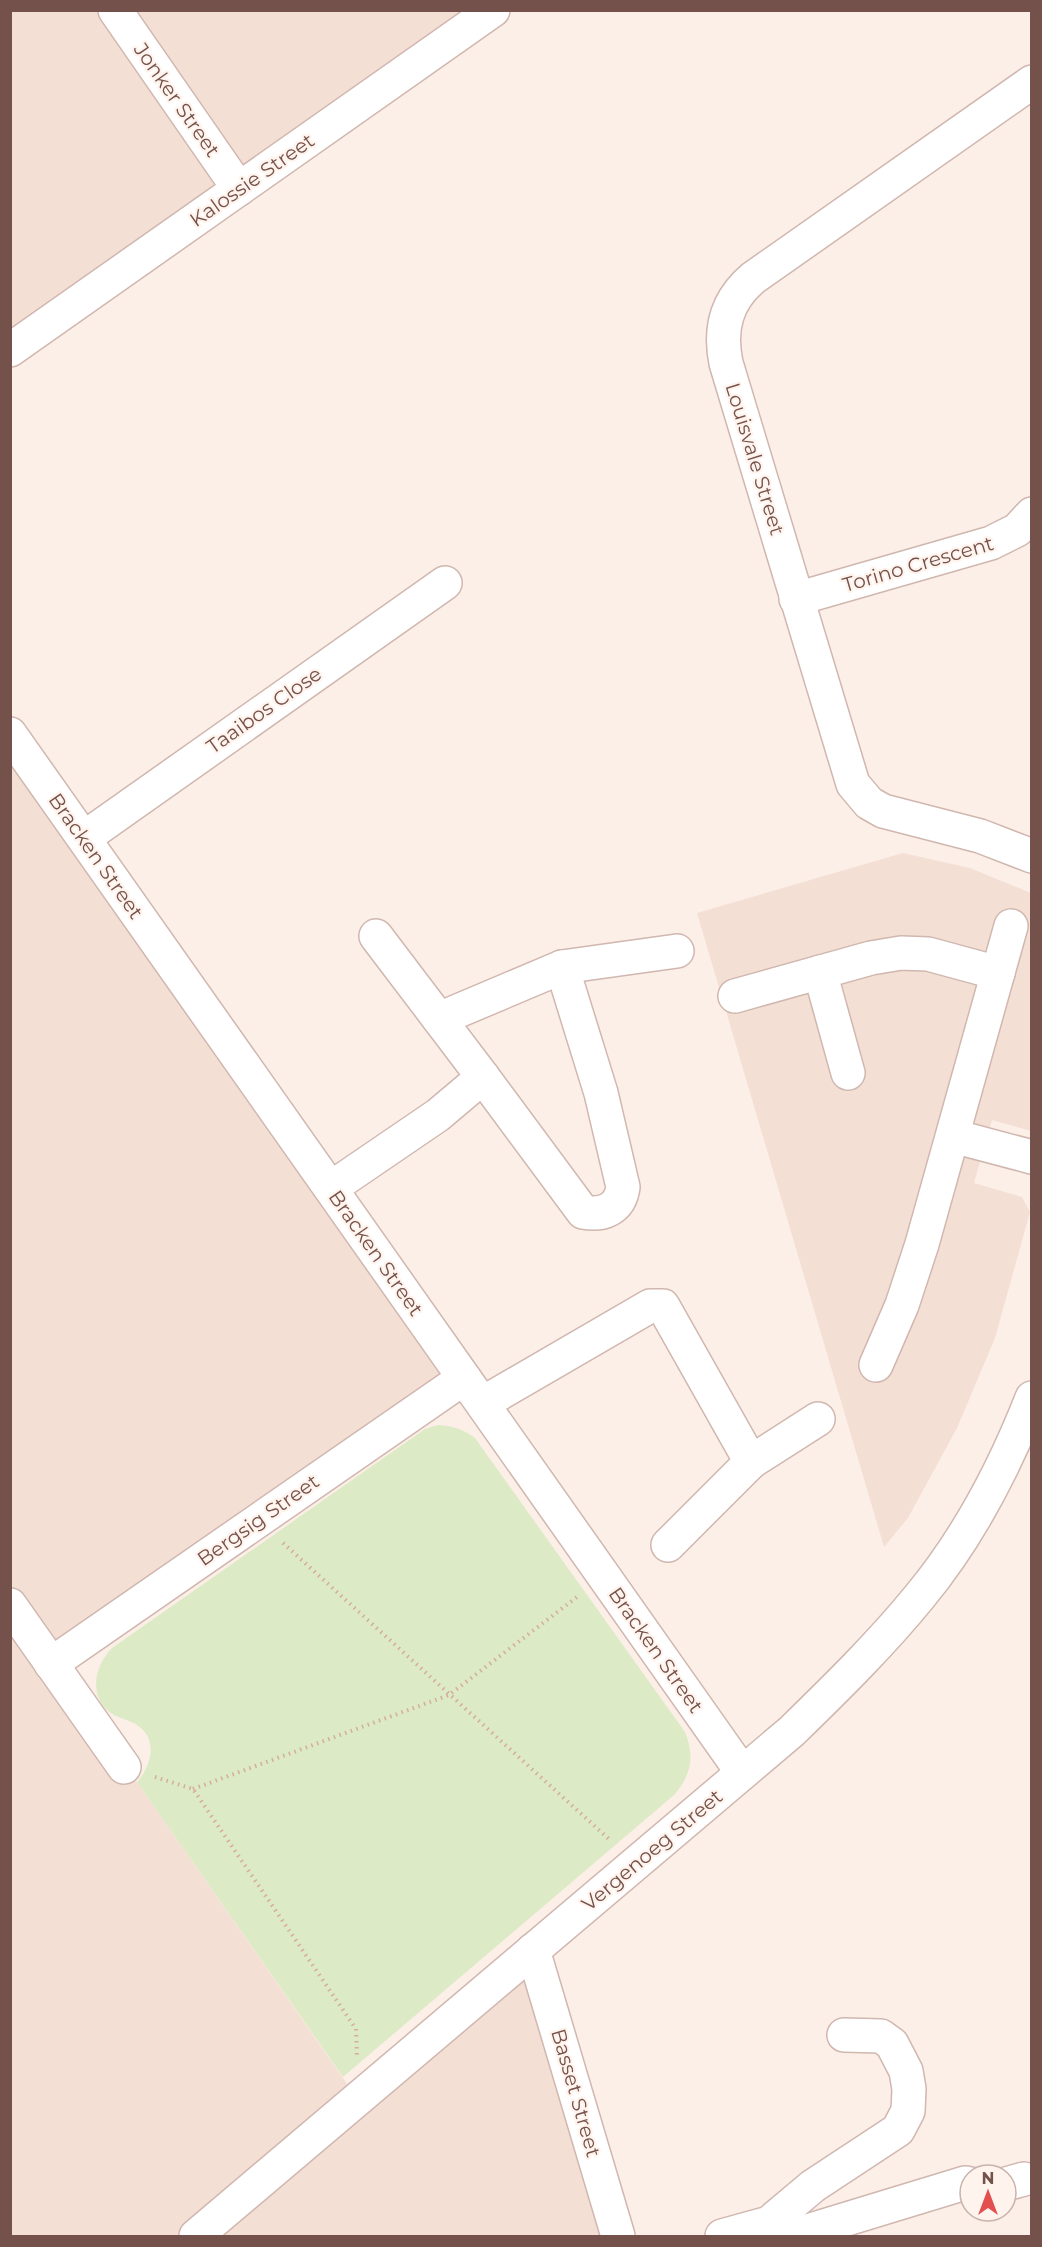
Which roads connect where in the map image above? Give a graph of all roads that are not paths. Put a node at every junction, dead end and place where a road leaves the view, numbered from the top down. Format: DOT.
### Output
graph roads {
  1 [pos="115,10"];
  2 [pos="493,10"];
  3 [pos="1032,82"];
  4 [pos="239,189"];
  5 [pos="10,350"];
  6 [pos="1032,514"];
  7 [pos="445,583"];
  8 [pos="796,599"];
  9 [pos="10,734"];
  10 [pos="84,838"];
  11 [pos="1032,856"];
  12 [pos="1011,926"];
  13 [pos="376,936"];
  14 [pos="677,951"];
  15 [pos="562,967"];
  16 [pos="820,972"];
  17 [pos="998,973"];
  18 [pos="735,996"];
  19 [pos="439,1019"];
  20 [pos="848,1073"];
  21 [pos="483,1077"];
  22 [pos="953,1136"];
  23 [pos="1032,1158"];
  24 [pos="331,1188"];
  25 [pos="876,1365"];
  26 [pos="473,1390"];
  27 [pos="1032,1398"];
  28 [pos="818,1419"];
  29 [pos="751,1462"];
  30 [pos="668,1545"];
  31 [pos="10,1605"];
  32 [pos="51,1664"];
  33 [pos="124,1767"];
  34 [pos="742,1772"];
  35 [pos="534,1950"];
  36 [pos="844,2035"];
  37 [pos="958,2185"];
  38 [pos="196,2236"];
  39 [pos="618,2236"];
  40 [pos="722,2236"];
  41 [pos="791,2236"];
  1 -- 4 [label="street, Jonker Street"];
  2 -- 4 [label="street, Kalossie Street"];
  3 -- 8 [label="street, Louisvale Street"];
  4 -- 5 [label="street, Kalossie Street"];
  6 -- 8 [label="street, Torino Crescent"];
  7 -- 10 [label="street, Taaibos Close"];
  8 -- 11 [label="street, Louisvale Street"];
  9 -- 10 [label="street, Bracken Street"];
  10 -- 24 [label="street, Bracken Street"];
  12 -- 17 [label="street"];
  13 -- 19 [label="street"];
  14 -- 15 [label="street"];
  15 -- 19 [label="street"];
  15 -- 21 [label="street"];
  16 -- 17 [label="street"];
  16 -- 18 [label="street"];
  16 -- 20 [label="street"];
  17 -- 22 [label="street"];
  19 -- 21 [label="street"];
  21 -- 24 [label="street"];
  22 -- 23 [label="street"];
  22 -- 25 [label="street"];
  24 -- 26 [label="street, Bracken Street"];
  26 -- 29 [label="street, Bergsig Street"];
  26 -- 32 [label="street, Bergsig Street"];
  26 -- 34 [label="street, Bracken Street"];
  27 -- 34 [label="street, Vergenoeg Street"];
  28 -- 29 [label="street"];
  29 -- 30 [label="street"];
  31 -- 32 [label="street"];
  32 -- 33 [label="street"];
  34 -- 35 [label="street, Vergenoeg Street"];
  35 -- 38 [label="street, Vergenoeg Street"];
  35 -- 39 [label="street, Basset Street"];
  36 -- 40 [label="street"];
  37 -- 41 [label="street"];
}
